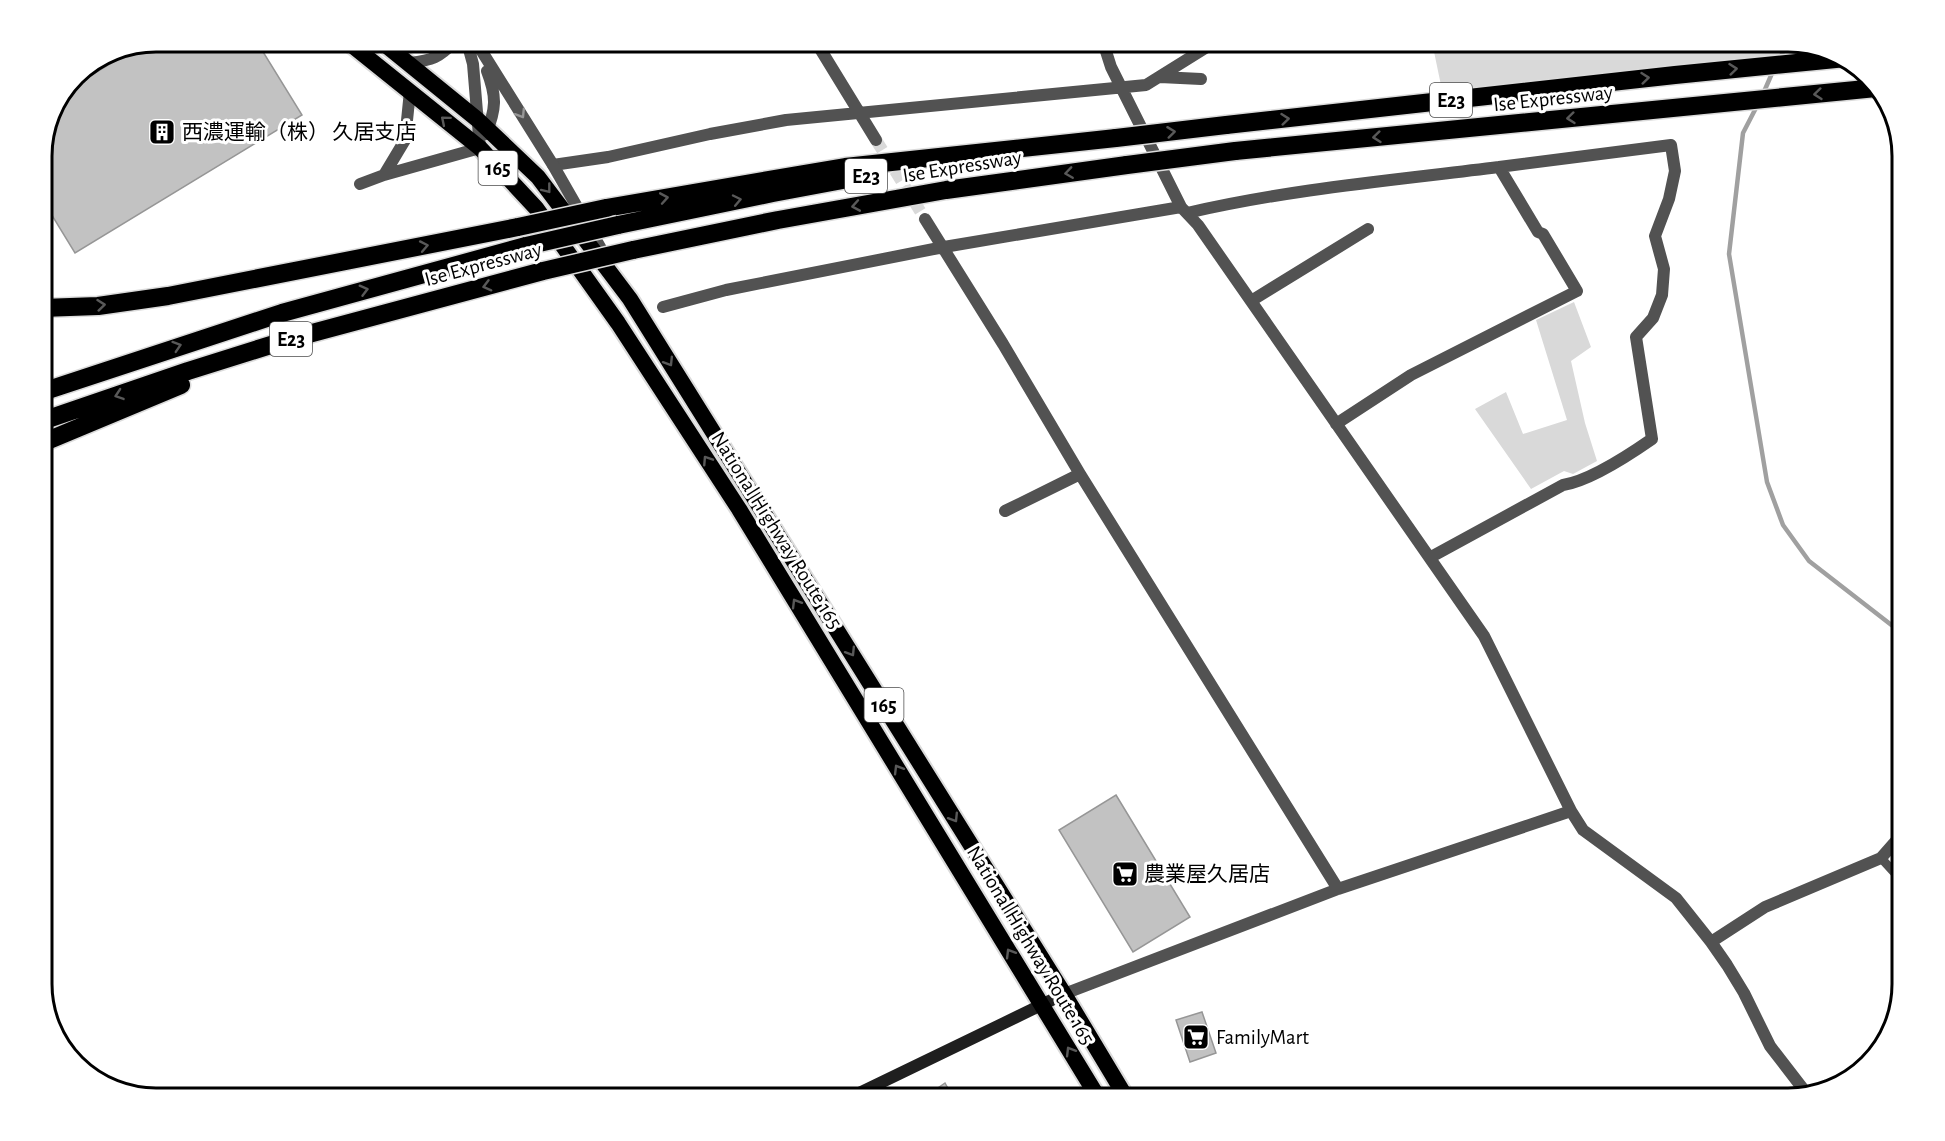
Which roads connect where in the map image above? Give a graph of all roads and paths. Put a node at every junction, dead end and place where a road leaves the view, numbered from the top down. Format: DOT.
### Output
graph roads {
  1 [pos="361,52"];
  2 [pos="395,52"];
  3 [pos="445,52"];
  4 [pos="474,52"];
  5 [pos="478,52"];
  6 [pos="479,52"];
  7 [pos="822,52"];
  8 [pos="1105,52"];
  9 [pos="1199,52"];
  10 [pos="1828,60"];
  11 [pos="410,63"];
  12 [pos="1160,77"];
  13 [pos="1202,79"];
  14 [pos="1121,88"];
  15 [pos="1867,89"];
  16 [pos="410,91"];
  17 [pos="859,112"];
  18 [pos="483,124"];
  19 [pos="1116,138"];
  20 [pos="876,140"];
  21 [pos="480,148"];
  22 [pos="552,165"];
  23 [pos="1499,167"];
  24 [pos="384,175"];
  25 [pos="360,184"];
  26 [pos="1184,210"];
  27 [pos="925,219"];
  28 [pos="1368,229"];
  29 [pos="944,247"];
  30 [pos="630,299"];
  31 [pos="1251,301"];
  32 [pos="663,307"];
  33 [pos="53,308"];
  34 [pos="290,339"];
  35 [pos="53,388"];
  36 [pos="53,417"];
  37 [pos="1336,424"];
  38 [pos="53,438"];
  39 [pos="1080,474"];
  40 [pos="1005,511"];
  41 [pos="1431,557"];
  42 [pos="1571,811"];
  43 [pos="1892,846"];
  44 [pos="1881,858"];
  45 [pos="1892,870"];
  46 [pos="1338,889"];
  47 [pos="1711,942"];
  48 [pos="1064,994"];
  49 [pos="1041,1003"];
  50 [pos="869,1088"];
  51 [pos="1092,1088"];
  52 [pos="1120,1088"];
  53 [pos="1802,1088"];
  1 -- 16 [label="highway, National Highway Route 165 / 165"];
  2 -- 11 [label="highway, National Highway Route 165 / 165"];
  3 -- 11 [label="street"];
  4 -- 18 [label="street"];
  5 -- 18 [label="street"];
  6 -- 22 [label="street, one-way"];
  7 -- 17 [label="street"];
  8 -- 14 [label="street"];
  9 -- 12 [label="street"];
  19 -- 10 [label="highway, Ise Expressway / E23, one-way, bridge"];
  11 -- 18 [label="highway, National Highway Route 165 / 165"];
  12 -- 13 [label="street"];
  12 -- 14 [label="street"];
  14 -- 17 [label="street"];
  14 -- 26 [label="street"];
  15 -- 34 [label="highway, Ise Expressway / E23, one-way, bridge"];
  21 -- 16 [label="highway, National Highway Route 165 / 165, one-way"];
  16 -- 24 [label="street"];
  17 -- 20 [label="street"];
  17 -- 22 [label="street"];
  18 -- 21 [label="street"];
  18 -- 30 [label="highway, National Highway Route 165 / 165, one-way"];
  33 -- 19 [label="highway, one-way, bridge"];
  35 -- 19 [label="highway, Ise Expressway / E23, one-way, bridge"];
  21 -- 24 [label="street"];
  49 -- 21 [label="highway, National Highway Route 165 / 165, one-way"];
  22 -- 30 [label="street"];
  23 -- 26 [label="street"];
  23 -- 37 [label="street"];
  23 -- 41 [label="street"];
  24 -- 25 [label="street"];
  26 -- 29 [label="street"];
  26 -- 31 [label="street"];
  27 -- 29 [label="street"];
  28 -- 31 [label="street"];
  29 -- 32 [label="street"];
  29 -- 39 [label="street"];
  30 -- 48 [label="highway, National Highway Route 165 / 165, one-way"];
  31 -- 37 [label="street"];
  34 -- 36 [label="highway, Ise Expressway / E23, one-way"];
  34 -- 38 [label="highway"];
  37 -- 41 [label="street"];
  39 -- 40 [label="street"];
  39 -- 46 [label="street"];
  41 -- 42 [label="street"];
  42 -- 46 [label="street"];
  42 -- 47 [label="street"];
  43 -- 44 [label="street"];
  44 -- 45 [label="lane"];
  44 -- 47 [label="street"];
  46 -- 48 [label="street"];
  47 -- 53 [label="street"];
  48 -- 49 [label="main road"];
  48 -- 52 [label="highway, National Highway Route 165 / 165"];
  49 -- 50 [label="main road"];
  51 -- 49 [label="highway, National Highway Route 165 / 165, one-way"];
}
